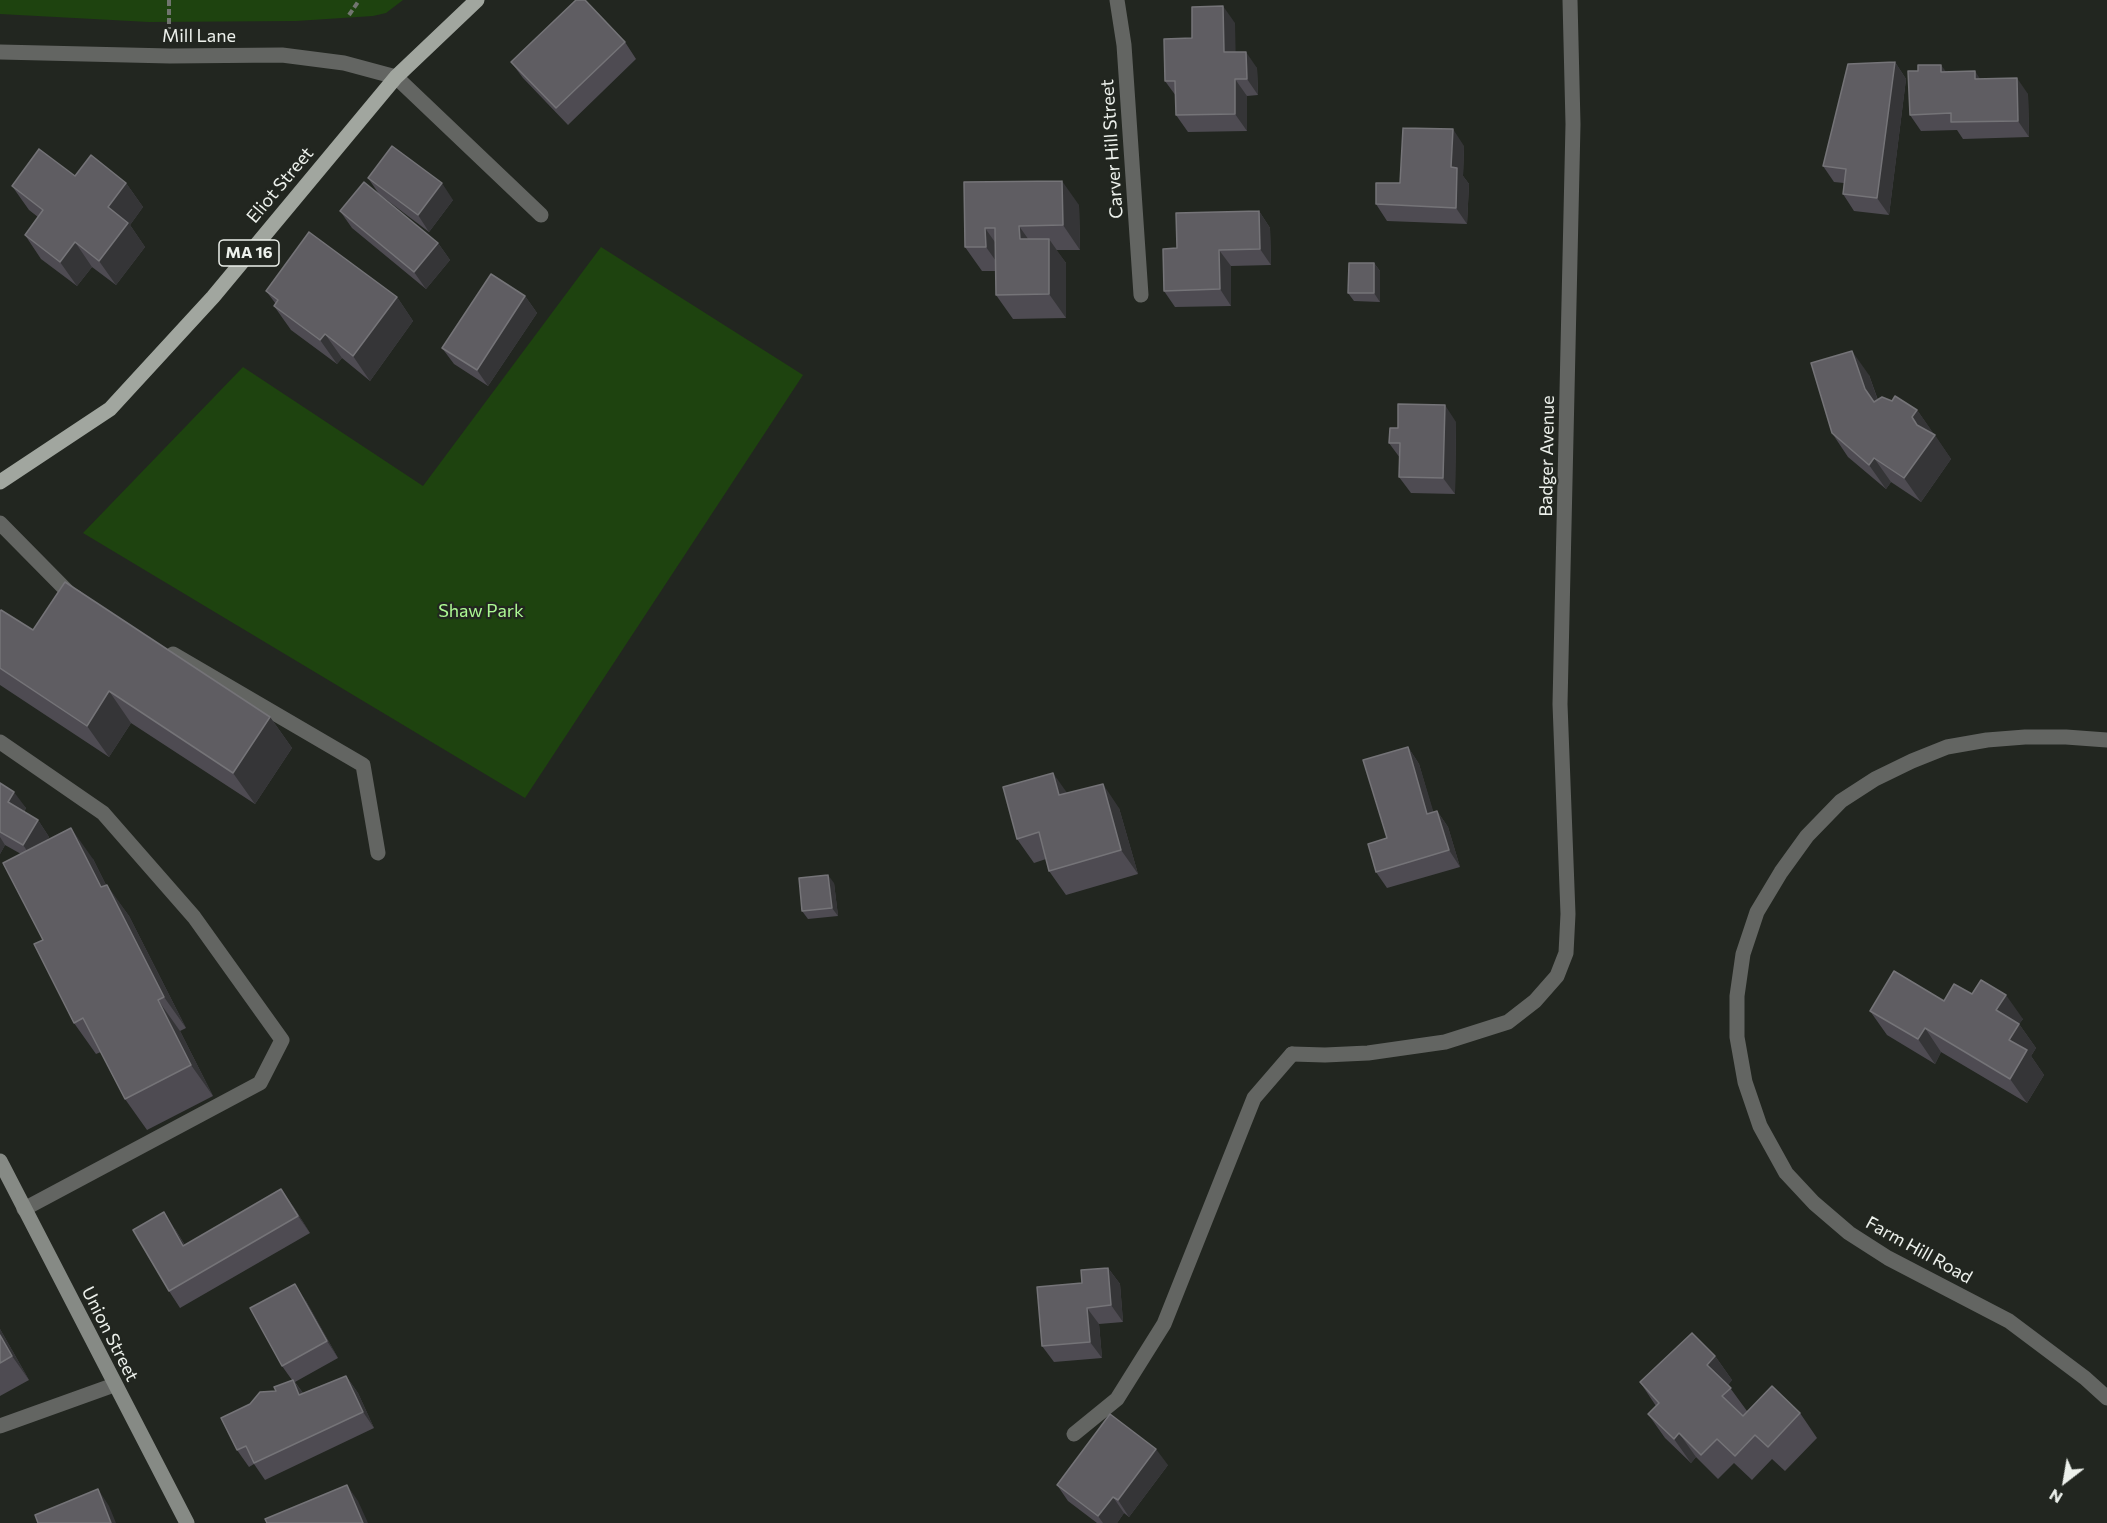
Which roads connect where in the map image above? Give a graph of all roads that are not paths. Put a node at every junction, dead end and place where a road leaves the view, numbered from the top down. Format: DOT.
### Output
graph roads {
  1 [pos="477,0"];
  2 [pos="1117,0"];
  3 [pos="1570,0"];
  4 [pos="0,52"];
  5 [pos="396,77"];
  6 [pos="541,215"];
  7 [pos="1141,296"];
  8 [pos="0,482"];
  9 [pos="0,523"];
  10 [pos="90,606"];
  11 [pos="161,647"];
  12 [pos="2107,740"];
  13 [pos="0,742"];
  14 [pos="378,853"];
  15 [pos="0,1161"];
  16 [pos="24,1209"];
  17 [pos="114,1385"];
  18 [pos="2107,1398"];
  19 [pos="0,1426"];
  20 [pos="1074,1434"];
  21 [pos="187,1523"];
  1 -- 5 [label="main road, Eliot Street / MA 16"];
  2 -- 7 [label="street, Carver Hill Street"];
  3 -- 20 [label="street, Badger Avenue"];
  4 -- 5 [label="street, Mill Lane"];
  5 -- 6 [label="street"];
  5 -- 8 [label="main road, Eliot Street / MA 16"];
  9 -- 10 [label="street"];
  11 -- 14 [label="street"];
  12 -- 18 [label="street, Farm Hill Road"];
  13 -- 16 [label="street"];
  15 -- 16 [label="street, Union Street"];
  16 -- 17 [label="street, Union Street"];
  17 -- 19 [label="street"];
  17 -- 21 [label="street, Union Street"];
}
